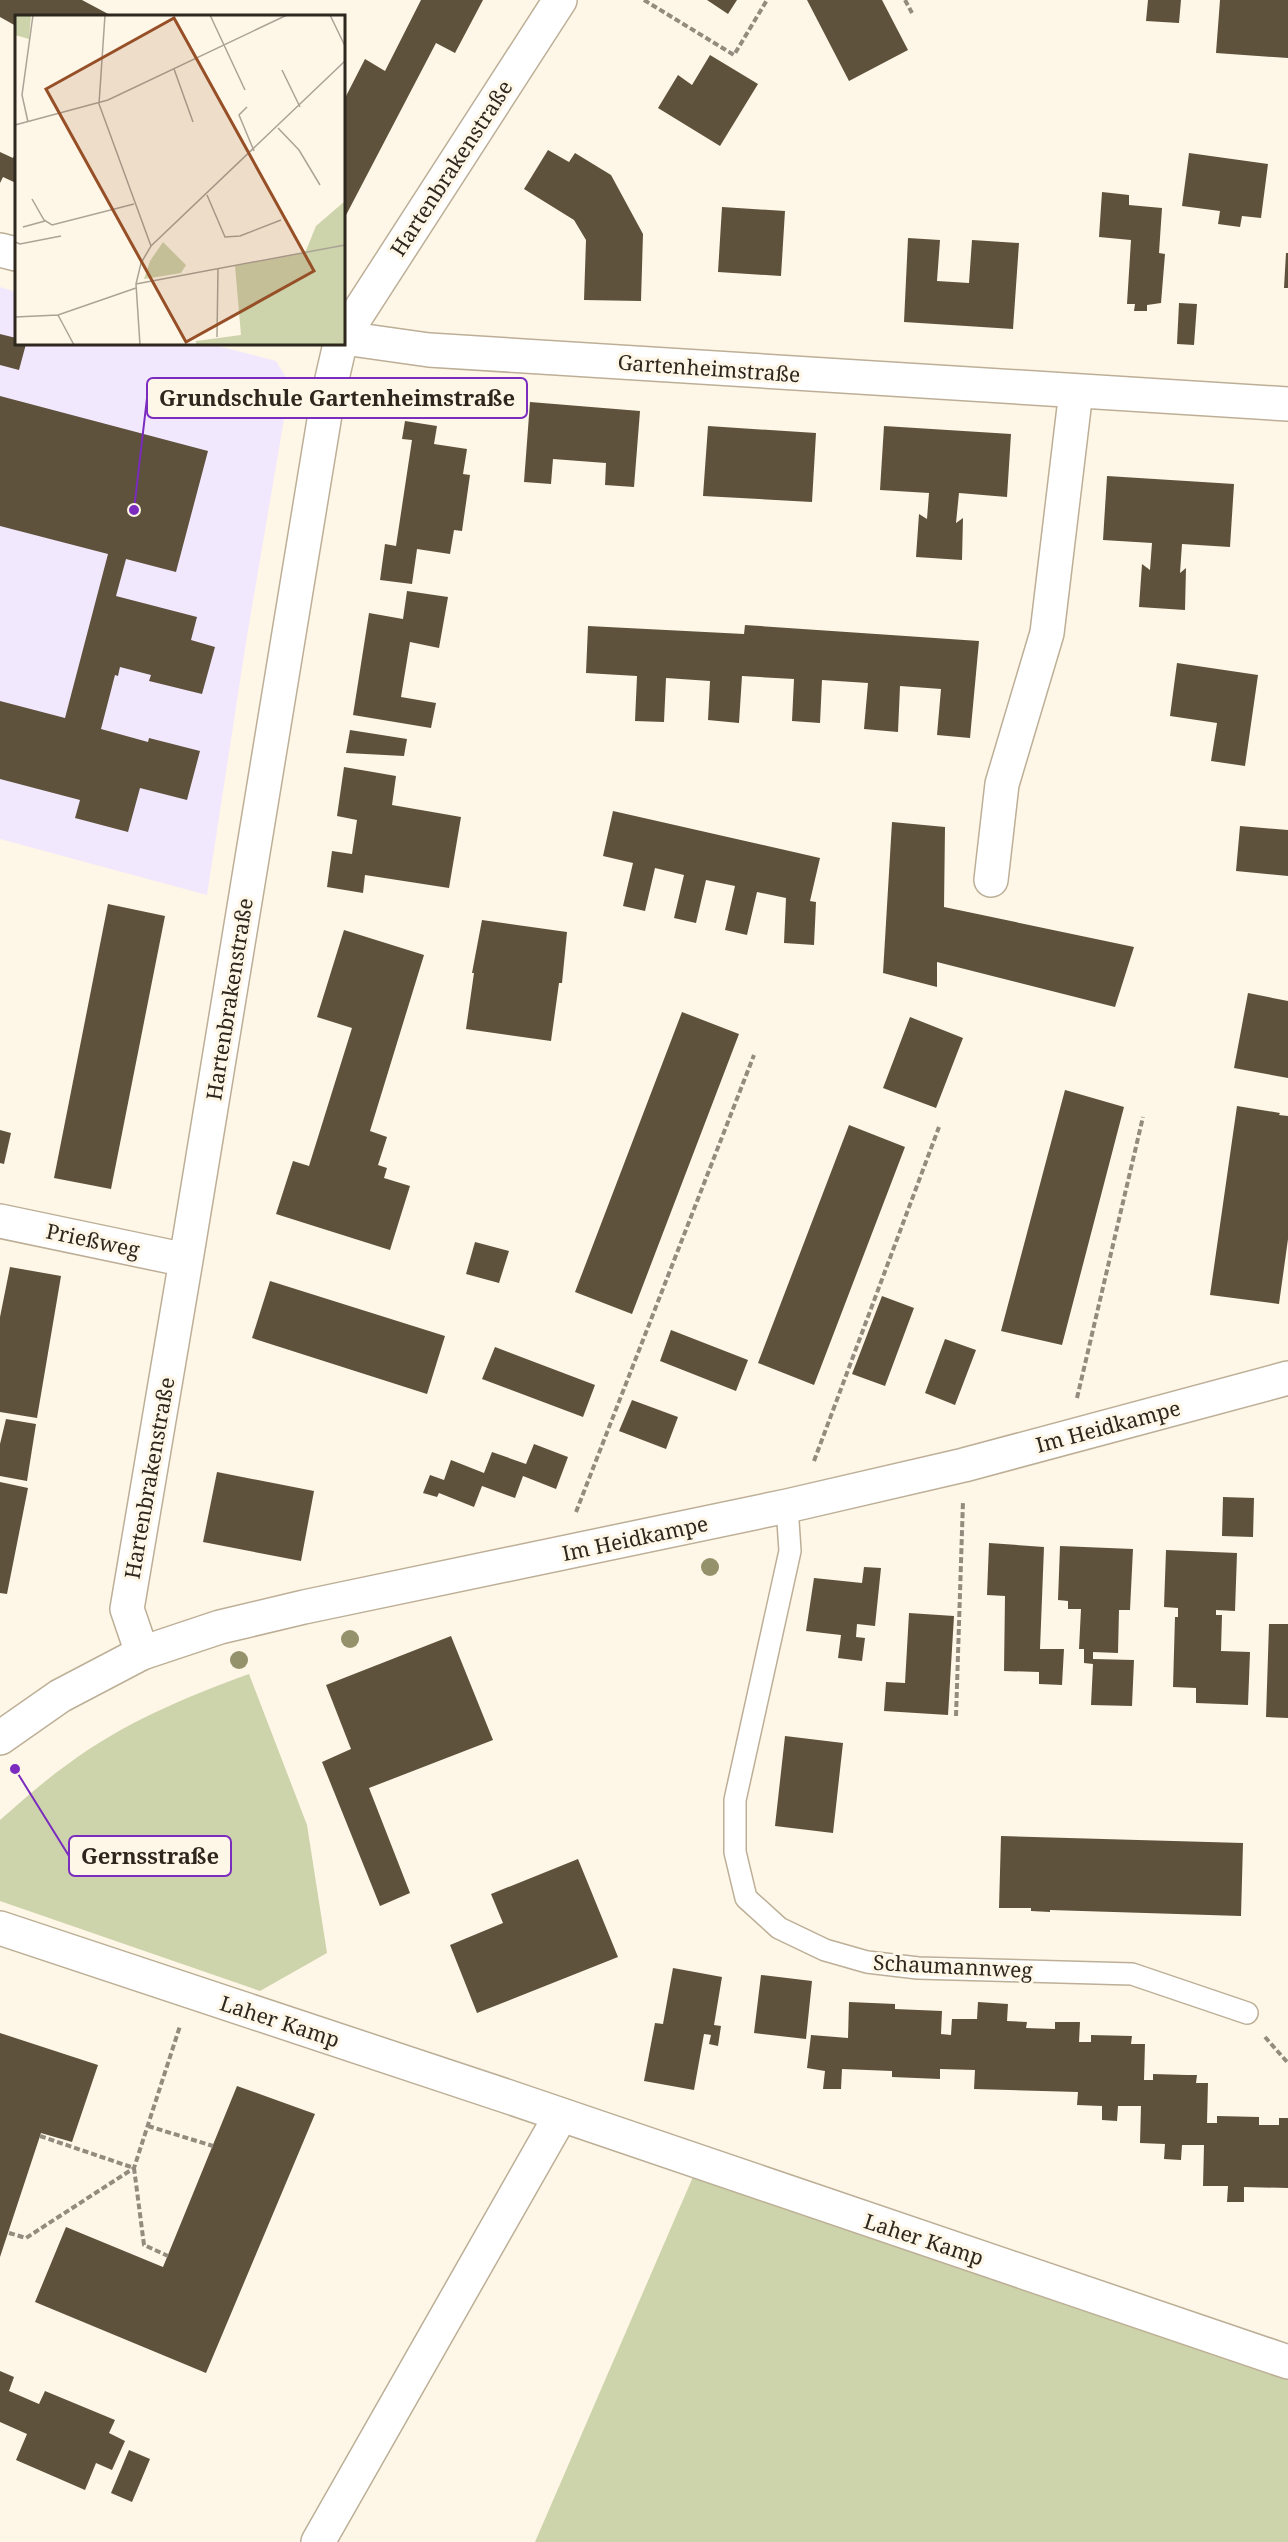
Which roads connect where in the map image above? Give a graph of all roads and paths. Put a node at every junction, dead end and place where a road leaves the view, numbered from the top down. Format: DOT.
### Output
graph roads {
  1 [pos="560,0"];
  2 [pos="644,0"];
  3 [pos="766,0"];
  4 [pos="905,0"];
  5 [pos="912,13"];
  6 [pos="0,250"];
  7 [pos="15,254"];
  8 [pos="345,335"];
  9 [pos="345,337"];
  10 [pos="340,345"];
  11 [pos="1076,391"];
  12 [pos="1288,404"];
  13 [pos="991,880"];
  14 [pos="754,1055"];
  15 [pos="1143,1117"];
  16 [pos="939,1127"];
  17 [pos="0,1221"];
  18 [pos="186,1260"];
  19 [pos="1288,1378"];
  20 [pos="1078,1435"];
  21 [pos="964,1465"];
  22 [pos="793,1505"];
  23 [pos="560,1554"];
  24 [pos="142,1653"];
  25 [pos="956,1716"];
  26 [pos="0,1738"];
  27 [pos="0,1928"];
  28 [pos="192,1992"];
  29 [pos="1247,2013"];
  30 [pos="561,2115"];
  31 [pos="148,2126"];
  32 [pos="40,2136"];
  33 [pos="213,2146"];
  34 [pos="134,2168"];
  35 [pos="9,2233"];
  36 [pos="168,2256"];
  37 [pos="1288,2362"];
  38 [pos="318,2542"];
  1 -- 8 [label="street, Hartenbrakenstraße"];
  2 -- 3 [label="path"];
  4 -- 5 [label="path"];
  6 -- 7 [label="street"];
  9 -- 11 [label="street, Gartenheimstraße"];
  10 -- 18 [label="street, Hartenbrakenstraße"];
  11 -- 12 [label="street, Gartenheimstraße"];
  11 -- 13 [label="street"];
  14 -- 23 [label="path"];
  15 -- 20 [label="path"];
  16 -- 22 [label="path"];
  17 -- 18 [label="street, Prießweg"];
  18 -- 24 [label="street, Hartenbrakenstraße"];
  19 -- 20 [label="street, Im Heidkampe"];
  20 -- 21 [label="street, Im Heidkampe"];
  21 -- 22 [label="street, Im Heidkampe"];
  21 -- 25 [label="path"];
  22 -- 23 [label="street, Im Heidkampe"];
  22 -- 29 [label="lane, Schaumannweg"];
  23 -- 24 [label="street, Im Heidkampe"];
  24 -- 26 [label="street, Im Heidkampe"];
  27 -- 28 [label="street, Laher Kamp"];
  28 -- 30 [label="street, Laher Kamp"];
  28 -- 31 [label="path"];
  30 -- 37 [label="street, Laher Kamp"];
  30 -- 38 [label="street"];
  31 -- 33 [label="path"];
  31 -- 34 [label="path"];
  32 -- 34 [label="path"];
  34 -- 35 [label="path"];
  34 -- 36 [label="path"];
}
